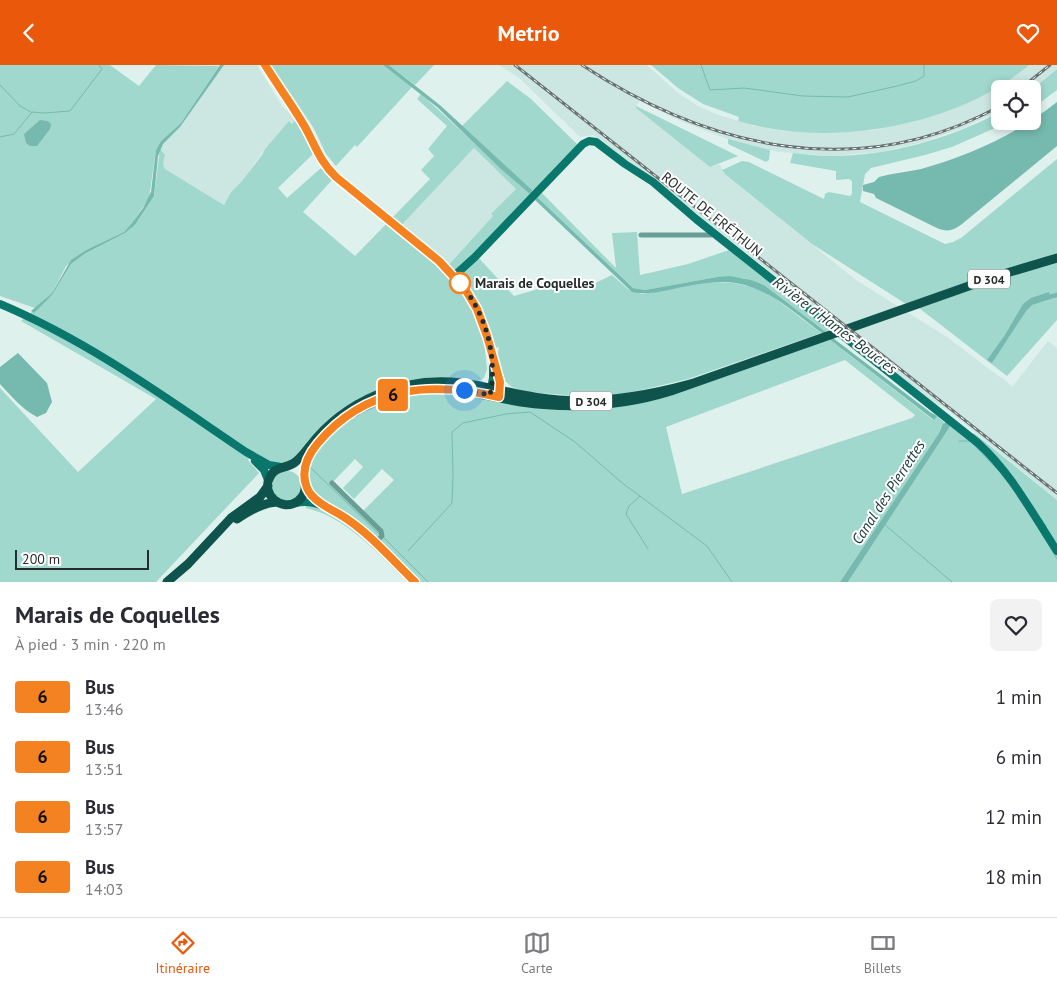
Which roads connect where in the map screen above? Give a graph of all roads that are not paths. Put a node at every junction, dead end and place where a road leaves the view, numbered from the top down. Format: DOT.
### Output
graph roads {
  1 [pos="265,65"];
  2 [pos="713,232"];
  3 [pos="641,235"];
  4 [pos="1057,258"];
  5 [pos="454,276"];
  6 [pos="0,305"];
  7 [pos="495,393"];
  8 [pos="246,452"];
  9 [pos="284,467"];
  10 [pos="268,483"];
  11 [pos="305,483"];
  12 [pos="332,483"];
  13 [pos="277,502"];
  14 [pos="296,503"];
  15 [pos="330,509"];
  16 [pos="215,535"];
  17 [pos="379,540"];
  18 [pos="1057,551"];
  19 [pos="167,582"];
  20 [pos="415,582"];
  1 -- 5 [label="street"];
  2 -- 3 [label="street"];
  2 -- 5 [label="street, ROUTE DE FRÉTHUN"];
  2 -- 18 [label="street, ROUTE DE FRÉTHUN"];
  4 -- 7 [label="main road, D 304"];
  5 -- 7 [label="street"];
  6 -- 8 [label="street"];
  7 -- 9 [label="main road, D 304"];
  7 -- 11 [label="main road, D 304"];
  8 -- 9 [label="street"];
  8 -- 10 [label="street"];
  9 -- 10 [label="main road"];
  9 -- 11 [label="main road"];
  10 -- 13 [label="main road"];
  10 -- 16 [label="main road"];
  11 -- 14 [label="main road"];
  11 -- 15 [label="street"];
  12 -- 17 [label="street"];
  13 -- 14 [label="main road"];
  13 -- 16 [label="main road"];
  14 -- 15 [label="street"];
  15 -- 17 [label="street"];
  16 -- 19 [label="main road"];
  17 -- 20 [label="street"];
}
